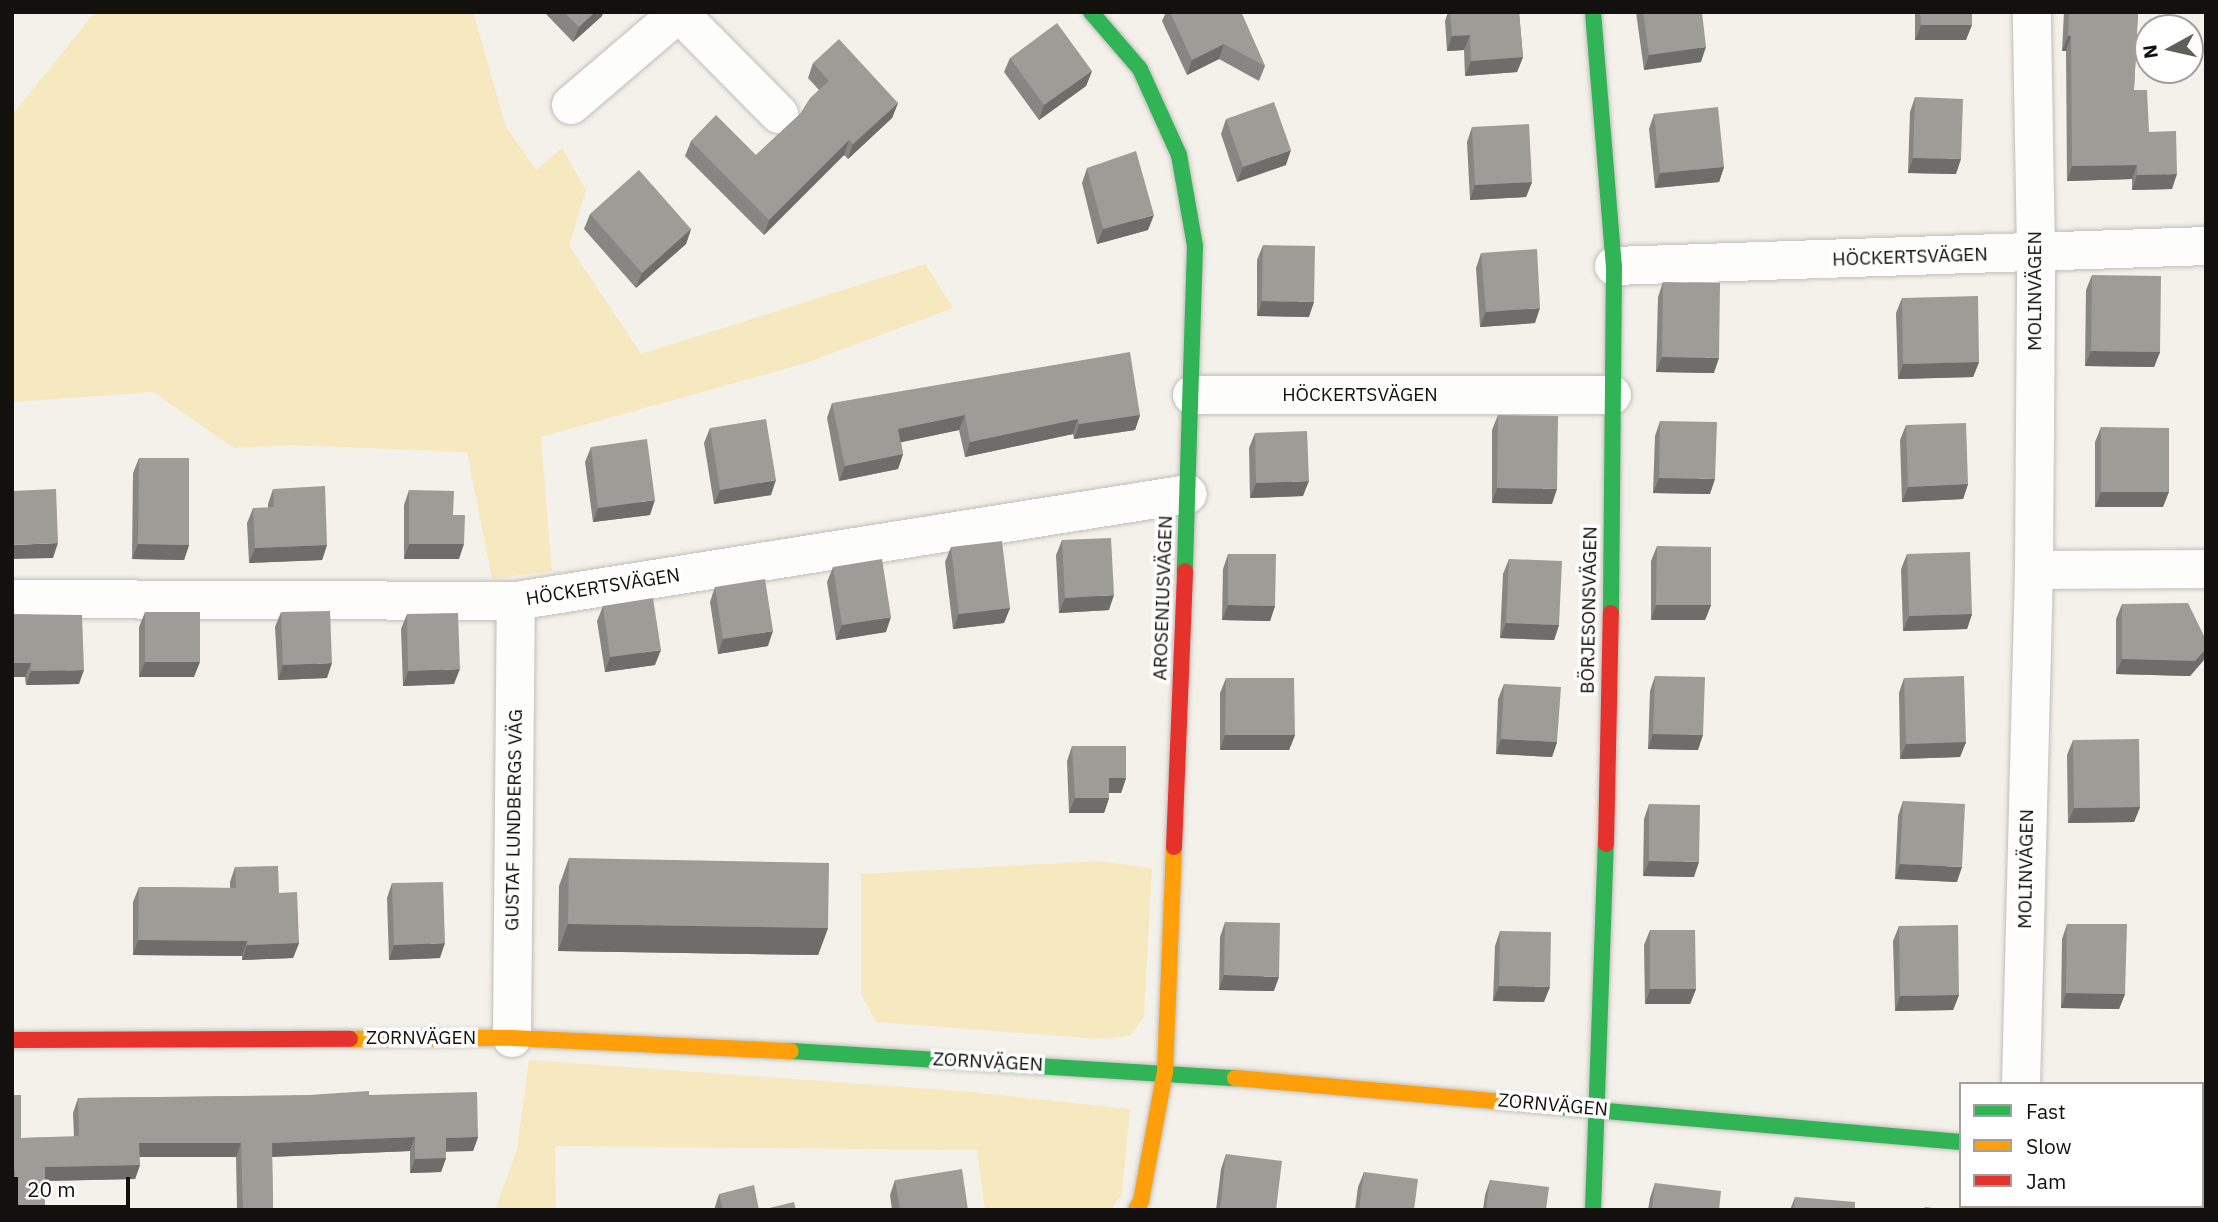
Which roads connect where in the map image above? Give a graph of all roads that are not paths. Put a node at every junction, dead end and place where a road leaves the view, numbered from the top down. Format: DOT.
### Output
graph roads {
  1 [pos="1091,12"];
  2 [pos="1592,12"];
  3 [pos="2032,12"];
  4 [pos="679,13"];
  5 [pos="571,105"];
  6 [pos="779,114"];
  7 [pos="2206,246"];
  8 [pos="2036,253"];
  9 [pos="1614,266"];
  10 [pos="1192,395"];
  11 [pos="1612,395"];
  12 [pos="1188,494"];
  13 [pos="2206,569"];
  14 [pos="2034,570"];
  15 [pos="12,599"];
  16 [pos="516,601"];
  17 [pos="512,1038"];
  18 [pos="12,1040"];
  19 [pos="1165,1072"];
  20 [pos="2021,1082"];
  21 [pos="1597,1108"];
  22 [pos="1959,1142"];
  23 [pos="1136,1210"];
  24 [pos="1593,1210"];
  1 -- 10 [label="street, AROSENIUSVÄGEN"];
  2 -- 9 [label="street, BÖRJESONSVÄGEN"];
  3 -- 8 [label="street, MOLINVÄGEN"];
  4 -- 5 [label="street"];
  4 -- 6 [label="street"];
  7 -- 8 [label="street, HÖCKERTSVÄGEN"];
  8 -- 9 [label="street, HÖCKERTSVÄGEN"];
  8 -- 14 [label="street, MOLINVÄGEN"];
  9 -- 11 [label="street, BÖRJESONSVÄGEN"];
  10 -- 11 [label="street, HÖCKERTSVÄGEN"];
  10 -- 12 [label="street, AROSENIUSVÄGEN"];
  11 -- 21 [label="street, BÖRJESONSVÄGEN"];
  12 -- 16 [label="street, HÖCKERTSVÄGEN"];
  12 -- 19 [label="street, AROSENIUSVÄGEN"];
  13 -- 14 [label="street"];
  14 -- 20 [label="street, MOLINVÄGEN"];
  15 -- 16 [label="street, HÖCKERTSVÄGEN"];
  16 -- 17 [label="street, GUSTAF LUNDBERGS VÄG"];
  17 -- 18 [label="street, ZORNVÄGEN"];
  17 -- 19 [label="street, ZORNVÄGEN"];
  19 -- 21 [label="street, ZORNVÄGEN"];
  19 -- 23 [label="street, AROSENIUSVÄGEN"];
  21 -- 22 [label="street, ZORNVÄGEN"];
  21 -- 24 [label="street, BÖRJESONSVÄGEN"];
}
